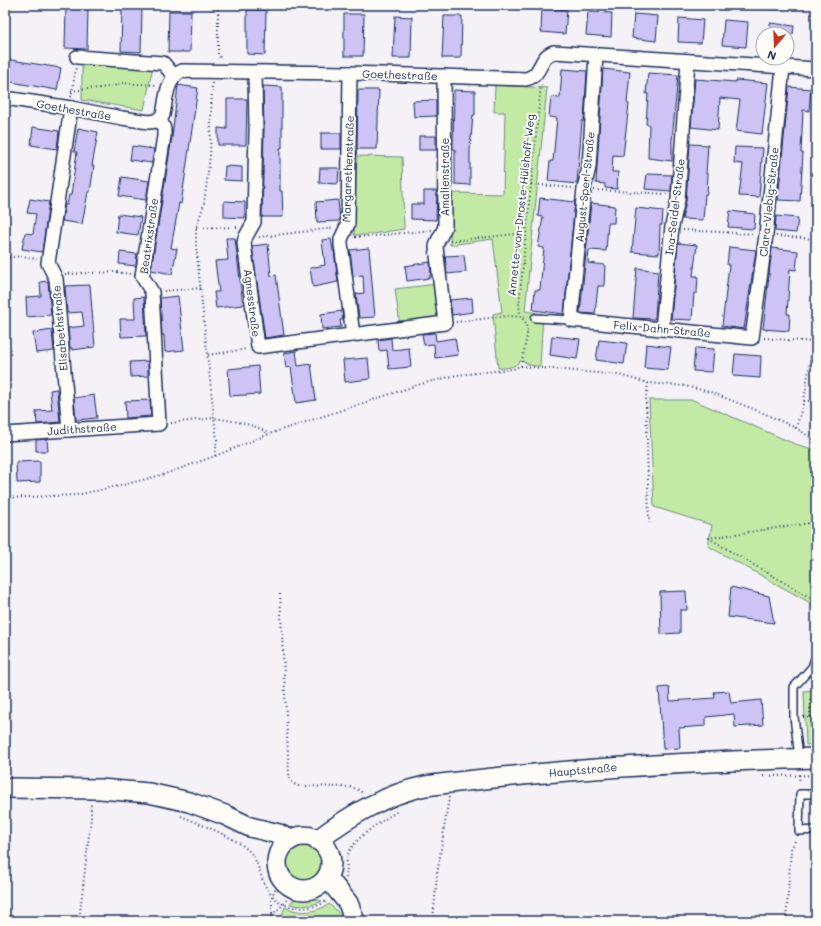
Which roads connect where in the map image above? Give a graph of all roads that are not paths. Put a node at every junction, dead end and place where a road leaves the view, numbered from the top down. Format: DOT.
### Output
graph roads {
  1 [pos="596,55"];
  2 [pos="78,57"];
  3 [pos="688,61"];
  4 [pos="783,67"];
  5 [pos="814,69"];
  6 [pos="255,73"];
  7 [pos="350,73"];
  8 [pos="444,76"];
  9 [pos="171,82"];
  10 [pos="5,98"];
  11 [pos="71,108"];
  12 [pos="160,119"];
  13 [pos="535,318"];
  14 [pos="571,320"];
  15 [pos="445,323"];
  16 [pos="662,330"];
  17 [pos="353,335"];
  18 [pos="752,338"];
  19 [pos="159,424"];
  20 [pos="69,430"];
  21 [pos="5,434"];
  22 [pos="816,656"];
  23 [pos="814,666"];
  24 [pos="805,764"];
  25 [pos="5,788"];
  26 [pos="816,794"];
  27 [pos="816,830"];
  28 [pos="284,846"];
  29 [pos="323,847"];
  30 [pos="322,882"];
  31 [pos="354,920"];
  1 -- 3 [label="street"];
  1 -- 8 [label="street, Goethestraße"];
  1 -- 14 [label="street, August-Sperl-Straße"];
  2 -- 9 [label="street"];
  3 -- 4 [label="street"];
  3 -- 16 [label="street, Ina-Seidel-Straße"];
  4 -- 5 [label="street"];
  4 -- 18 [label="street, Clara-Viebig-Straße"];
  6 -- 7 [label="street, Goethestraße"];
  6 -- 9 [label="street, Goethestraße"];
  6 -- 17 [label="street, Agnesstraße"];
  7 -- 8 [label="street, Goethestraße"];
  7 -- 17 [label="street, Margarethenstraße"];
  8 -- 15 [label="street, Amalienstraße"];
  9 -- 12 [label="street"];
  10 -- 11 [label="street, Goethestraße"];
  11 -- 12 [label="street, Goethestraße"];
  11 -- 20 [label="street, Elisabethstraße"];
  12 -- 19 [label="street, Beatrixstraße"];
  13 -- 14 [label="lane"];
  14 -- 16 [label="street, Felix-Dahn-Straße"];
  15 -- 17 [label="street, Agnesstraße"];
  16 -- 18 [label="street, Felix-Dahn-Straße"];
  19 -- 20 [label="street, Judithstraße"];
  20 -- 21 [label="street, Judithstraße"];
  22 -- 23 [label="lane"];
  23 -- 24 [label="lane"];
  24 -- 29 [label="street, Hauptstraße"];
  25 -- 28 [label="street"];
  26 -- 27 [label="lane"];
  28 -- 29 [label="street"];
  28 -- 30 [label="street"];
  29 -- 30 [label="street"];
  30 -- 31 [label="street"];
}
